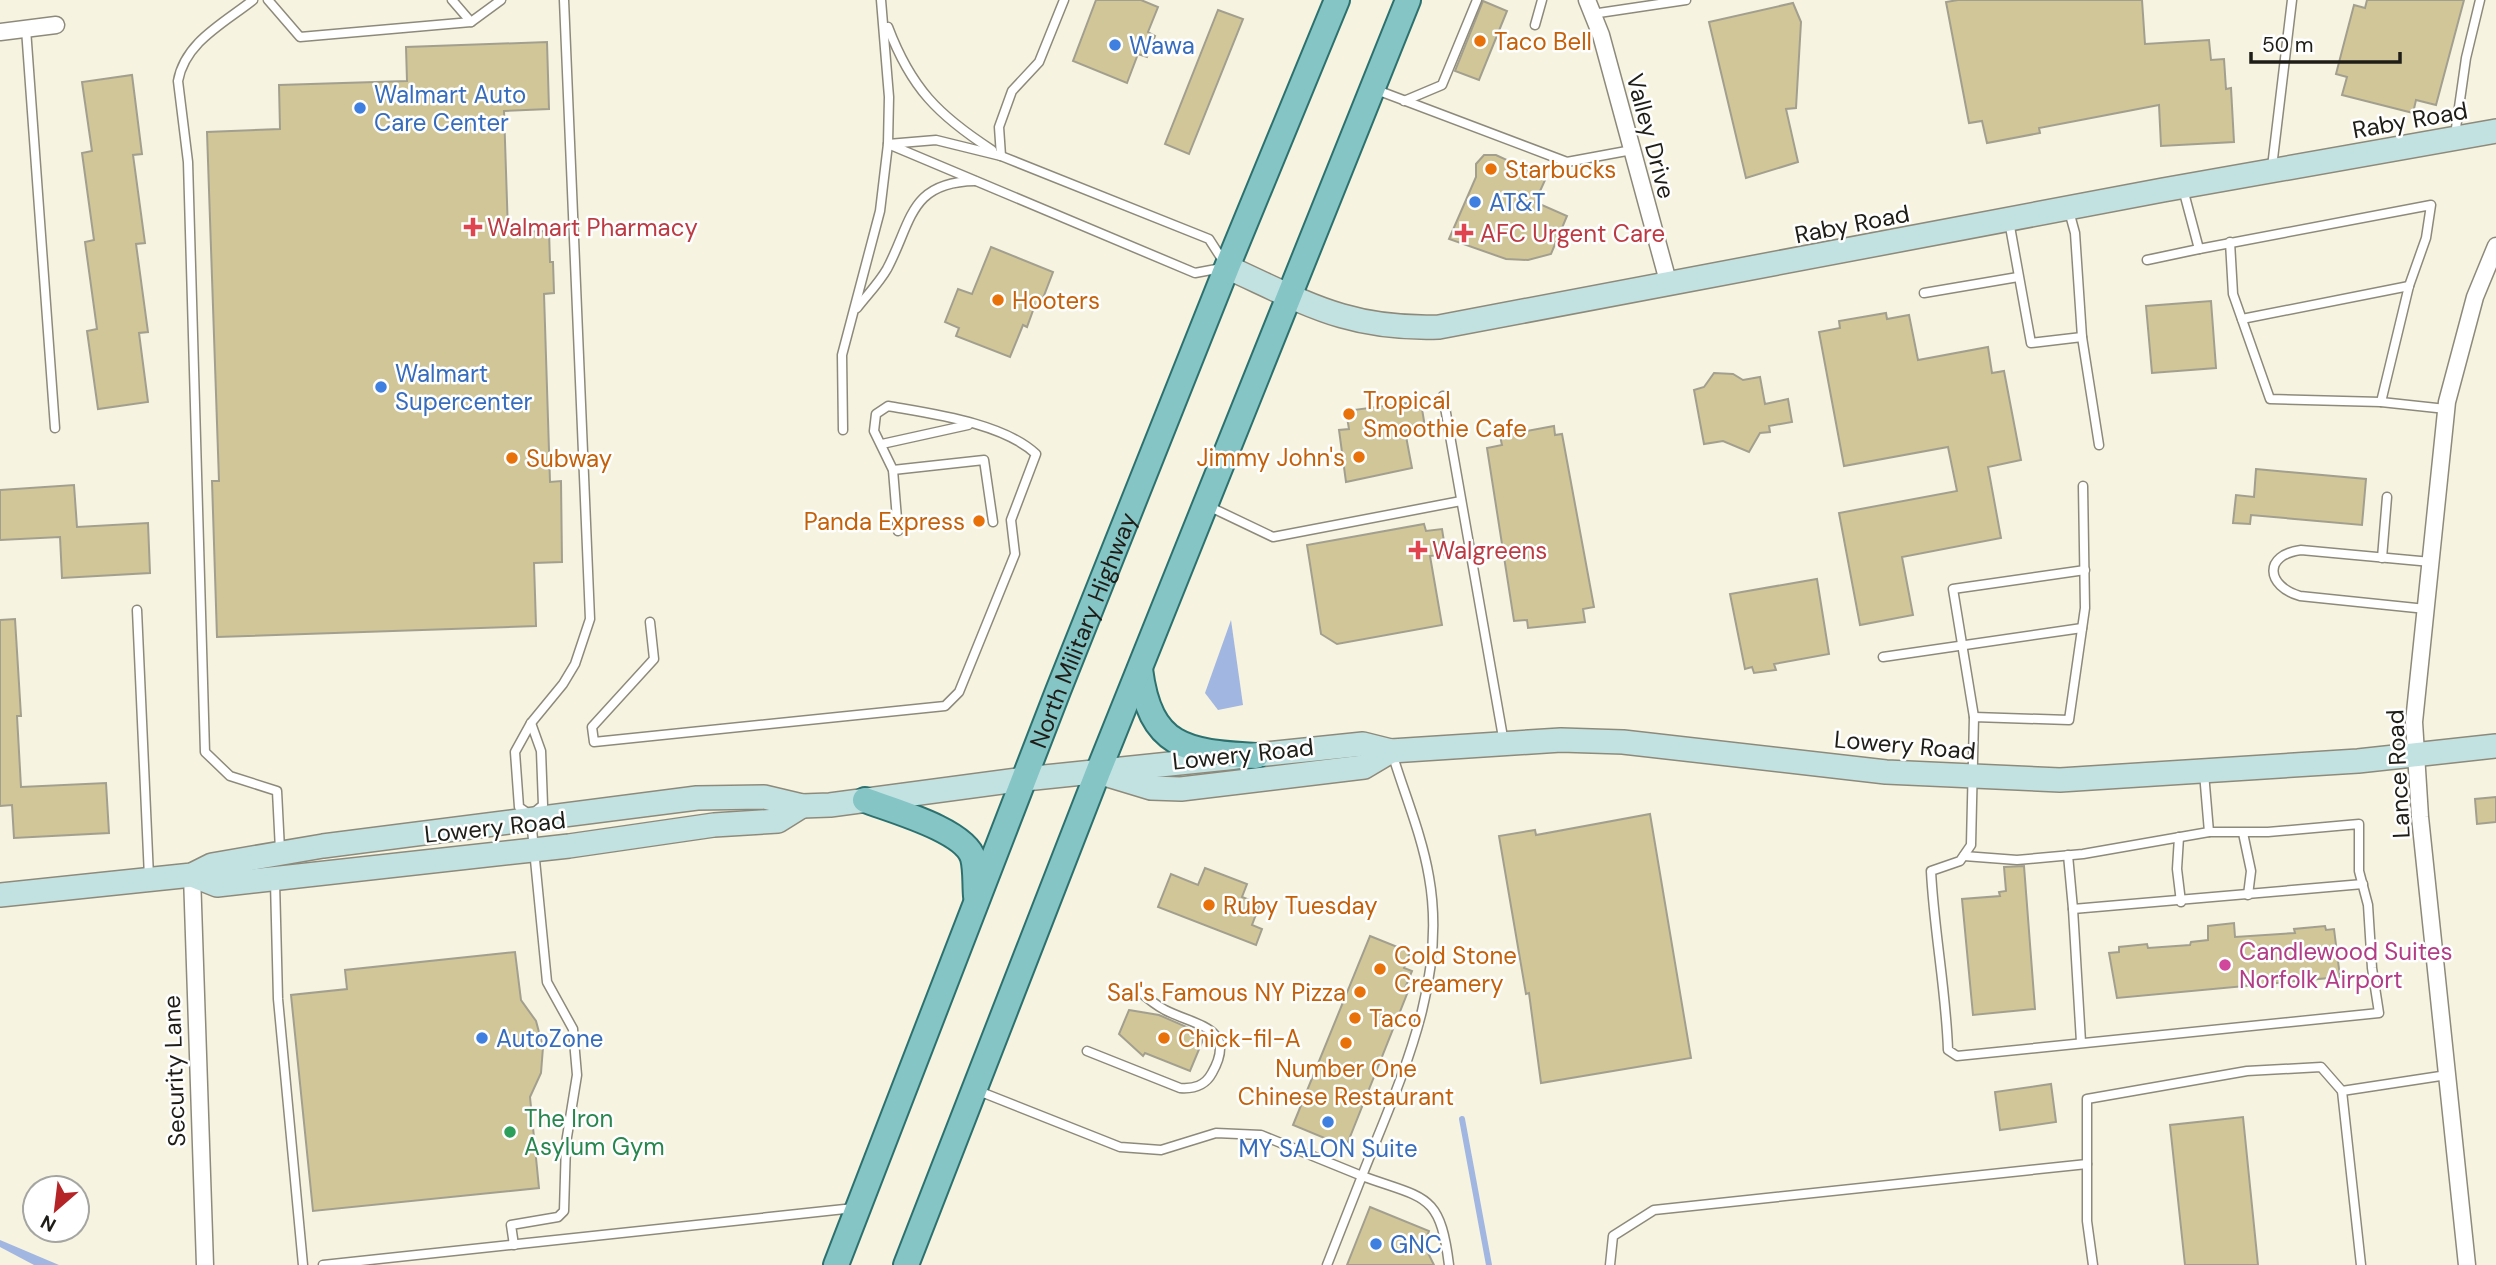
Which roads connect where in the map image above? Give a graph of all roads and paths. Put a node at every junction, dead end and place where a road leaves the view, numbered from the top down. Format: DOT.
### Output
graph roads {
  1 [pos="253,0"];
  2 [pos="268,0"];
  3 [pos="452,0"];
  4 [pos="501,0"];
  5 [pos="564,0"];
  6 [pos="881,0"];
  7 [pos="1064,0"];
  8 [pos="1338,0"];
  9 [pos="1408,0"];
  10 [pos="1477,0"];
  11 [pos="1542,0"];
  12 [pos="1686,0"];
  13 [pos="2292,0"];
  14 [pos="2480,0"];
  15 [pos="1590,7"];
  16 [pos="884,18"];
  17 [pos="471,22"];
  18 [pos="56,25"];
  19 [pos="1535,25"];
  20 [pos="26,29"];
  21 [pos="0,32"];
  22 [pos="1371,88"];
  23 [pos="1404,101"];
  24 [pos="2496,131"];
  25 [pos="2455,138"];
  26 [pos="888,144"];
  27 [pos="1632,150"];
  28 [pos="1001,156"];
  29 [pos="2271,172"];
  30 [pos="979,181"];
  31 [pos="2182,187"];
  32 [pos="2068,209"];
  33 [pos="2009,221"];
  34 [pos="2230,242"];
  35 [pos="2496,246"];
  36 [pos="2199,249"];
  37 [pos="2147,260"];
  38 [pos="1227,267"];
  39 [pos="2018,277"];
  40 [pos="1668,285"];
  41 [pos="2409,286"];
  42 [pos="1924,293"];
  43 [pos="1289,295"];
  44 [pos="856,311"];
  45 [pos="2242,319"];
  46 [pos="2082,337"];
  47 [pos="1443,396"];
  48 [pos="2381,402"];
  49 [pos="2446,409"];
  50 [pos="972,425"];
  51 [pos="55,428"];
  52 [pos="843,430"];
  53 [pos="882,444"];
  54 [pos="2099,444"];
  55 [pos="893,470"];
  56 [pos="2083,486"];
  57 [pos="2387,497"];
  58 [pos="1461,501"];
  59 [pos="1205,505"];
  60 [pos="993,522"];
  61 [pos="898,531"];
  62 [pos="2382,558"];
  63 [pos="2431,562"];
  64 [pos="2085,570"];
  65 [pos="2426,609"];
  66 [pos="137,610"];
  67 [pos="650,622"];
  68 [pos="2082,628"];
  69 [pos="1963,643"];
  70 [pos="1883,657"];
  71 [pos="1140,667"];
  72 [pos="1974,717"];
  73 [pos="531,723"];
  74 [pos="1504,743"];
  75 [pos="2496,746"];
  76 [pos="1391,751"];
  77 [pos="2415,755"];
  78 [pos="1256,757"];
  79 [pos="1098,772"];
  80 [pos="2204,773"];
  81 [pos="1973,778"];
  82 [pos="1025,779"];
  83 [pos="865,800"];
  84 [pos="802,806"];
  85 [pos="531,817"];
  86 [pos="2209,832"];
  87 [pos="2243,833"];
  88 [pos="2179,837"];
  89 [pos="532,849"];
  90 [pos="281,853"];
  91 [pos="2068,855"];
  92 [pos="1964,856"];
  93 [pos="192,875"];
  94 [pos="274,879"];
  95 [pos="149,880"];
  96 [pos="2363,884"];
  97 [pos="0,895"];
  98 [pos="2248,895"];
  99 [pos="2181,902"];
  100 [pos="977,903"];
  101 [pos="2073,909"];
  102 [pos="1139,991"];
  103 [pos="2081,1042"];
  104 [pos="1087,1051"];
  105 [pos="2448,1075"];
  106 [pos="976,1090"];
  107 [pos="2342,1091"];
  108 [pos="2087,1164"];
  109 [pos="1362,1176"];
  110 [pos="857,1207"];
  111 [pos="514,1245"];
  112 [pos="205,1265"];
  113 [pos="303,1265"];
  114 [pos="323,1265"];
  115 [pos="836,1265"];
  116 [pos="906,1265"];
  117 [pos="1326,1265"];
  118 [pos="1449,1265"];
  119 [pos="1610,1265"];
  120 [pos="2093,1265"];
  121 [pos="2361,1265"];
  122 [pos="2467,1265"];
  1 -- 90 [label="lane"];
  2 -- 17 [label="lane"];
  3 -- 17 [label="lane"];
  4 -- 17 [label="lane"];
  5 -- 73 [label="lane"];
  6 -- 16 [label="lane"];
  7 -- 28 [label="lane"];
  8 -- 38 [label="main road, North Military Highway"];
  9 -- 22 [label="main road"];
  10 -- 23 [label="lane"];
  11 -- 19 [label="lane"];
  12 -- 15 [label="lane"];
  13 -- 29 [label="lane"];
  14 -- 25 [label="lane"];
  15 -- 27 [label="street, Valley Drive"];
  16 -- 26 [label="lane"];
  16 -- 28 [label="lane"];
  18 -- 20 [label="street"];
  20 -- 21 [label="street"];
  20 -- 51 [label="lane"];
  22 -- 23 [label="lane"];
  22 -- 43 [label="main road"];
  23 -- 27 [label="lane"];
  24 -- 25 [label="street, Raby Road"];
  25 -- 29 [label="street, Raby Road"];
  26 -- 28 [label="lane"];
  26 -- 30 [label="lane"];
  26 -- 44 [label="lane"];
  27 -- 40 [label="street, Valley Drive"];
  28 -- 38 [label="lane"];
  29 -- 31 [label="street, Raby Road"];
  30 -- 38 [label="lane"];
  30 -- 44 [label="lane"];
  31 -- 32 [label="street, Raby Road"];
  31 -- 36 [label="lane"];
  32 -- 33 [label="street, Raby Road"];
  32 -- 46 [label="lane"];
  33 -- 39 [label="lane"];
  33 -- 40 [label="street, Raby Road"];
  34 -- 36 [label="lane"];
  34 -- 41 [label="lane"];
  34 -- 45 [label="lane"];
  35 -- 49 [label="street, Lance Road"];
  36 -- 37 [label="lane"];
  38 -- 43 [label="street, Raby Road"];
  38 -- 82 [label="main road, North Military Highway"];
  39 -- 42 [label="lane"];
  39 -- 46 [label="lane"];
  40 -- 43 [label="street, Raby Road"];
  41 -- 45 [label="lane"];
  41 -- 48 [label="lane"];
  43 -- 59 [label="main road"];
  44 -- 52 [label="lane"];
  45 -- 48 [label="lane"];
  46 -- 54 [label="lane"];
  47 -- 58 [label="lane"];
  48 -- 49 [label="lane"];
  49 -- 63 [label="street, Lance Road"];
  50 -- 53 [label="lane"];
  50 -- 53 [label="lane"];
  50 -- 67 [label="lane"];
  53 -- 55 [label="lane"];
  55 -- 60 [label="lane"];
  55 -- 61 [label="lane"];
  56 -- 64 [label="lane"];
  57 -- 62 [label="lane"];
  58 -- 59 [label="lane"];
  58 -- 74 [label="lane"];
  59 -- 71 [label="main road"];
  62 -- 63 [label="lane"];
  62 -- 65 [label="lane"];
  63 -- 65 [label="street, Lance Road"];
  64 -- 68 [label="lane"];
  64 -- 69 [label="lane"];
  65 -- 77 [label="street, Lance Road"];
  66 -- 95 [label="lane"];
  68 -- 69 [label="lane"];
  68 -- 72 [label="lane"];
  69 -- 70 [label="lane"];
  69 -- 72 [label="lane"];
  71 -- 78 [label="main road"];
  71 -- 79 [label="main road"];
  72 -- 81 [label="lane"];
  73 -- 85 [label="lane"];
  73 -- 85 [label="lane"];
  74 -- 76 [label="street, Lowery Road"];
  74 -- 81 [label="street, Lowery Road"];
  75 -- 77 [label="street, Lowery Road"];
  76 -- 78 [label="street, Lowery Road"];
  76 -- 79 [label="street, Lowery Road"];
  76 -- 109 [label="lane"];
  77 -- 80 [label="street, Lowery Road"];
  77 -- 105 [label="street, Lance Road"];
  78 -- 79 [label="street, Lowery Road"];
  79 -- 82 [label="street, Lowery Road"];
  79 -- 106 [label="main road"];
  80 -- 81 [label="street, Lowery Road"];
  80 -- 86 [label="lane"];
  81 -- 92 [label="lane"];
  82 -- 83 [label="street, Lowery Road"];
  82 -- 100 [label="main road, North Military Highway"];
  83 -- 84 [label="street, Lowery Road"];
  83 -- 100 [label="main road"];
  84 -- 85 [label="street, Lowery Road"];
  84 -- 89 [label="street, Lowery Road"];
  85 -- 89 [label="lane"];
  85 -- 90 [label="street, Lowery Road"];
  86 -- 87 [label="lane"];
  86 -- 88 [label="lane"];
  87 -- 96 [label="lane"];
  87 -- 98 [label="lane"];
  88 -- 91 [label="lane"];
  88 -- 99 [label="lane"];
  89 -- 94 [label="street, Lowery Road"];
  89 -- 111 [label="lane"];
  90 -- 93 [label="street, Lowery Road"];
  91 -- 92 [label="lane"];
  91 -- 101 [label="lane"];
  92 -- 103 [label="lane"];
  93 -- 94 [label="street, Lowery Road"];
  93 -- 95 [label="street, Lowery Road"];
  93 -- 112 [label="street, Security Lane"];
  94 -- 113 [label="lane"];
  95 -- 97 [label="street, Lowery Road"];
  96 -- 98 [label="lane"];
  96 -- 103 [label="lane"];
  98 -- 99 [label="lane"];
  99 -- 101 [label="lane"];
  100 -- 110 [label="main road, North Military Highway"];
  101 -- 103 [label="lane"];
  102 -- 104 [label="lane"];
  105 -- 107 [label="lane"];
  105 -- 122 [label="street, Lance Road"];
  106 -- 109 [label="lane"];
  106 -- 116 [label="main road"];
  107 -- 108 [label="lane"];
  107 -- 121 [label="lane"];
  108 -- 119 [label="lane"];
  108 -- 120 [label="lane"];
  109 -- 117 [label="lane"];
  109 -- 118 [label="lane"];
  110 -- 111 [label="lane"];
  110 -- 115 [label="main road, North Military Highway"];
  111 -- 114 [label="lane"];
}
